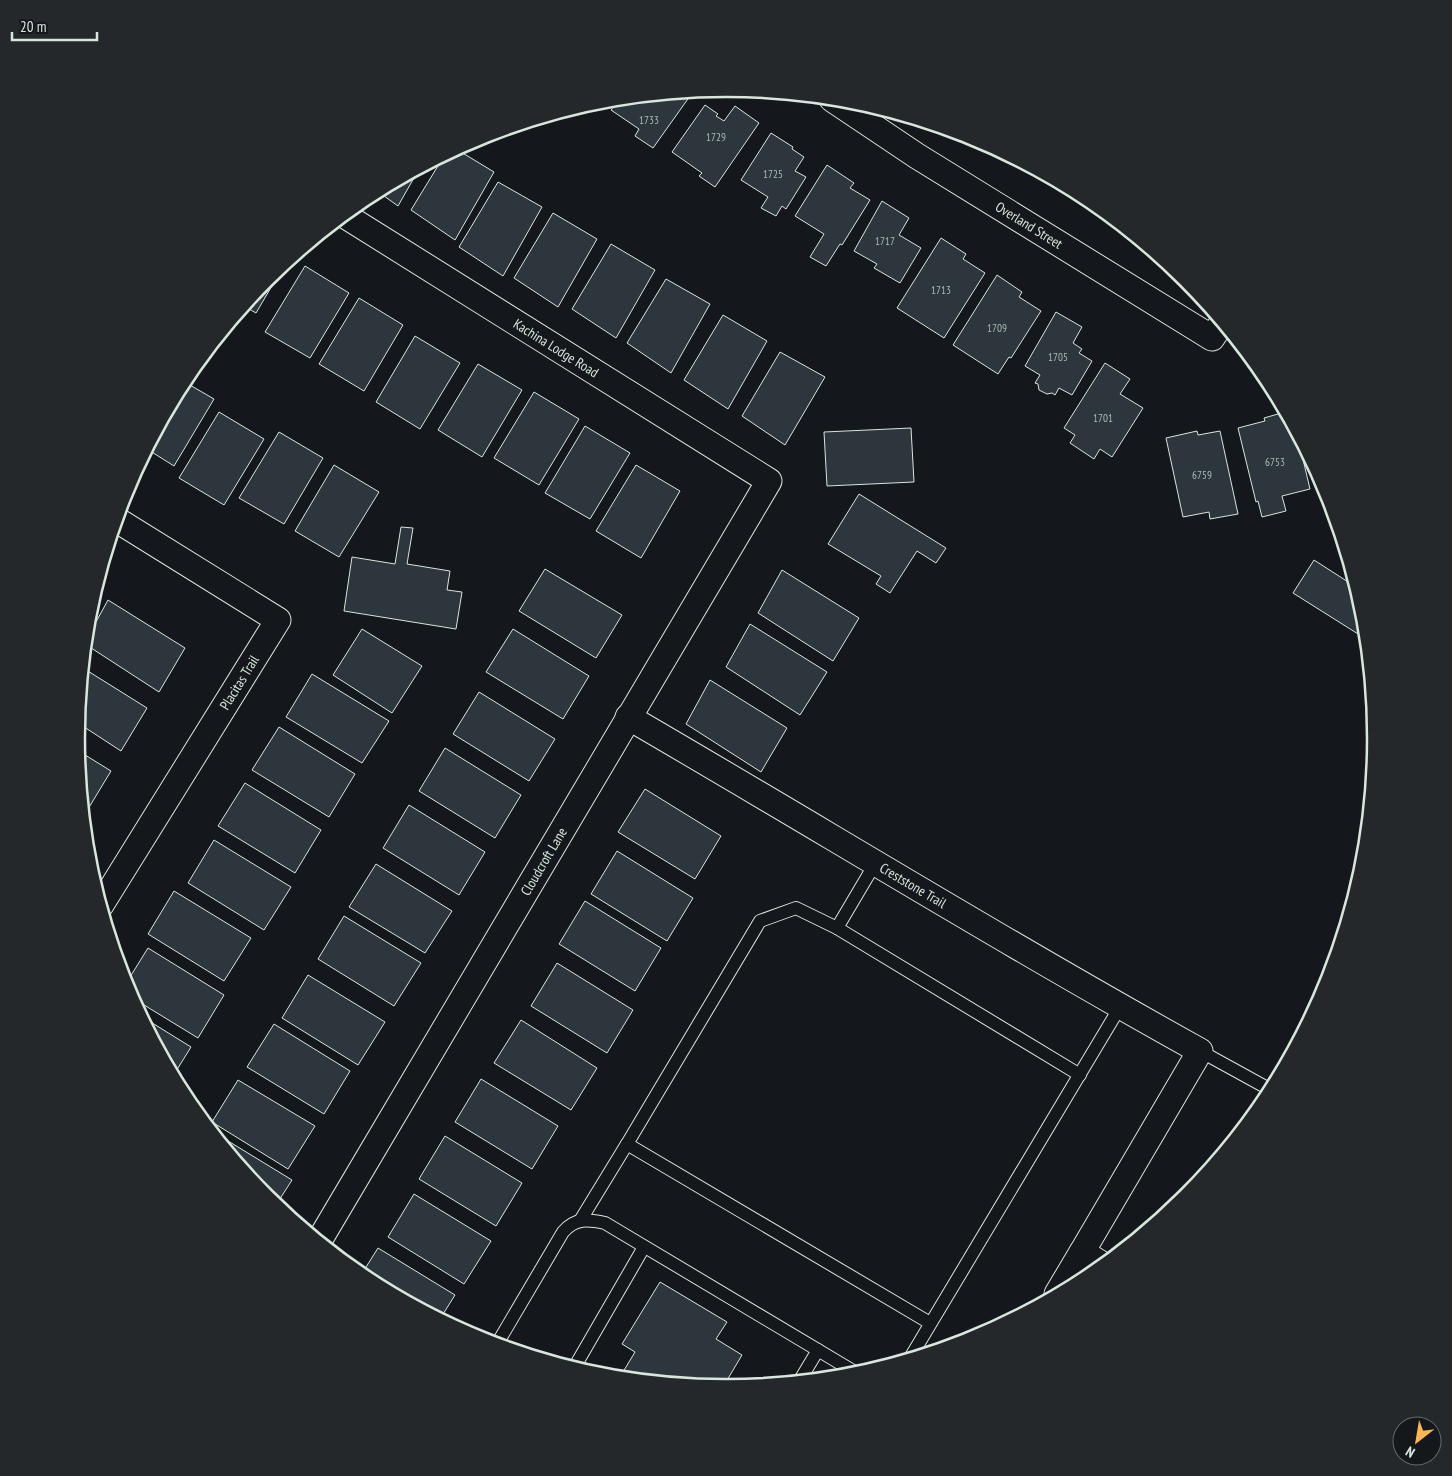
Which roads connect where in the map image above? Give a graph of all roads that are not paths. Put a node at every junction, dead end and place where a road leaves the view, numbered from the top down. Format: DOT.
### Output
graph roads {
  1 [pos="846,108"];
  2 [pos="350,219"];
  3 [pos="1219,328"];
  4 [pos="769,481"];
  5 [pos="122,524"];
  6 [pos="628,717"];
  7 [pos="876,862"];
  8 [pos="105,898"];
  9 [pos="837,928"];
  10 [pos="1120,1007"];
  11 [pos="1200,1051"];
  12 [pos="1080,1075"];
  13 [pos="1264,1086"];
  14 [pos="627,1144"];
  15 [pos="580,1221"];
  16 [pos="322,1236"];
  17 [pos="644,1247"];
  18 [pos="1082,1252"];
  19 [pos="1096,1261"];
  20 [pos="1064,1282"];
  21 [pos="930,1323"];
  22 [pos="502,1338"];
  23 [pos="818,1350"];
  24 [pos="914,1350"];
  25 [pos="578,1361"];
  26 [pos="847,1368"];
  27 [pos="803,1375"];
  1 -- 3 [label="street, Overland Street"];
  2 -- 4 [label="street, Kachina Lodge Road"];
  4 -- 6 [label="street, Cloudcroft Lane"];
  5 -- 8 [label="street, Placitas Trail"];
  6 -- 7 [label="street, Creststone Trail"];
  6 -- 16 [label="street, Cloudcroft Lane"];
  7 -- 9 [label="lane"];
  7 -- 10 [label="street, Creststone Trail"];
  9 -- 12 [label="lane"];
  9 -- 14 [label="lane"];
  10 -- 11 [label="street, Creststone Trail"];
  10 -- 12 [label="lane"];
  11 -- 13 [label="lane"];
  11 -- 18 [label="street"];
  12 -- 21 [label="lane"];
  14 -- 15 [label="lane"];
  14 -- 21 [label="lane"];
  15 -- 17 [label="lane"];
  15 -- 22 [label="lane"];
  17 -- 23 [label="lane"];
  17 -- 25 [label="lane"];
  18 -- 19 [label="street"];
  18 -- 20 [label="street"];
  21 -- 24 [label="lane"];
  23 -- 26 [label="lane"];
  23 -- 27 [label="lane"];
}
